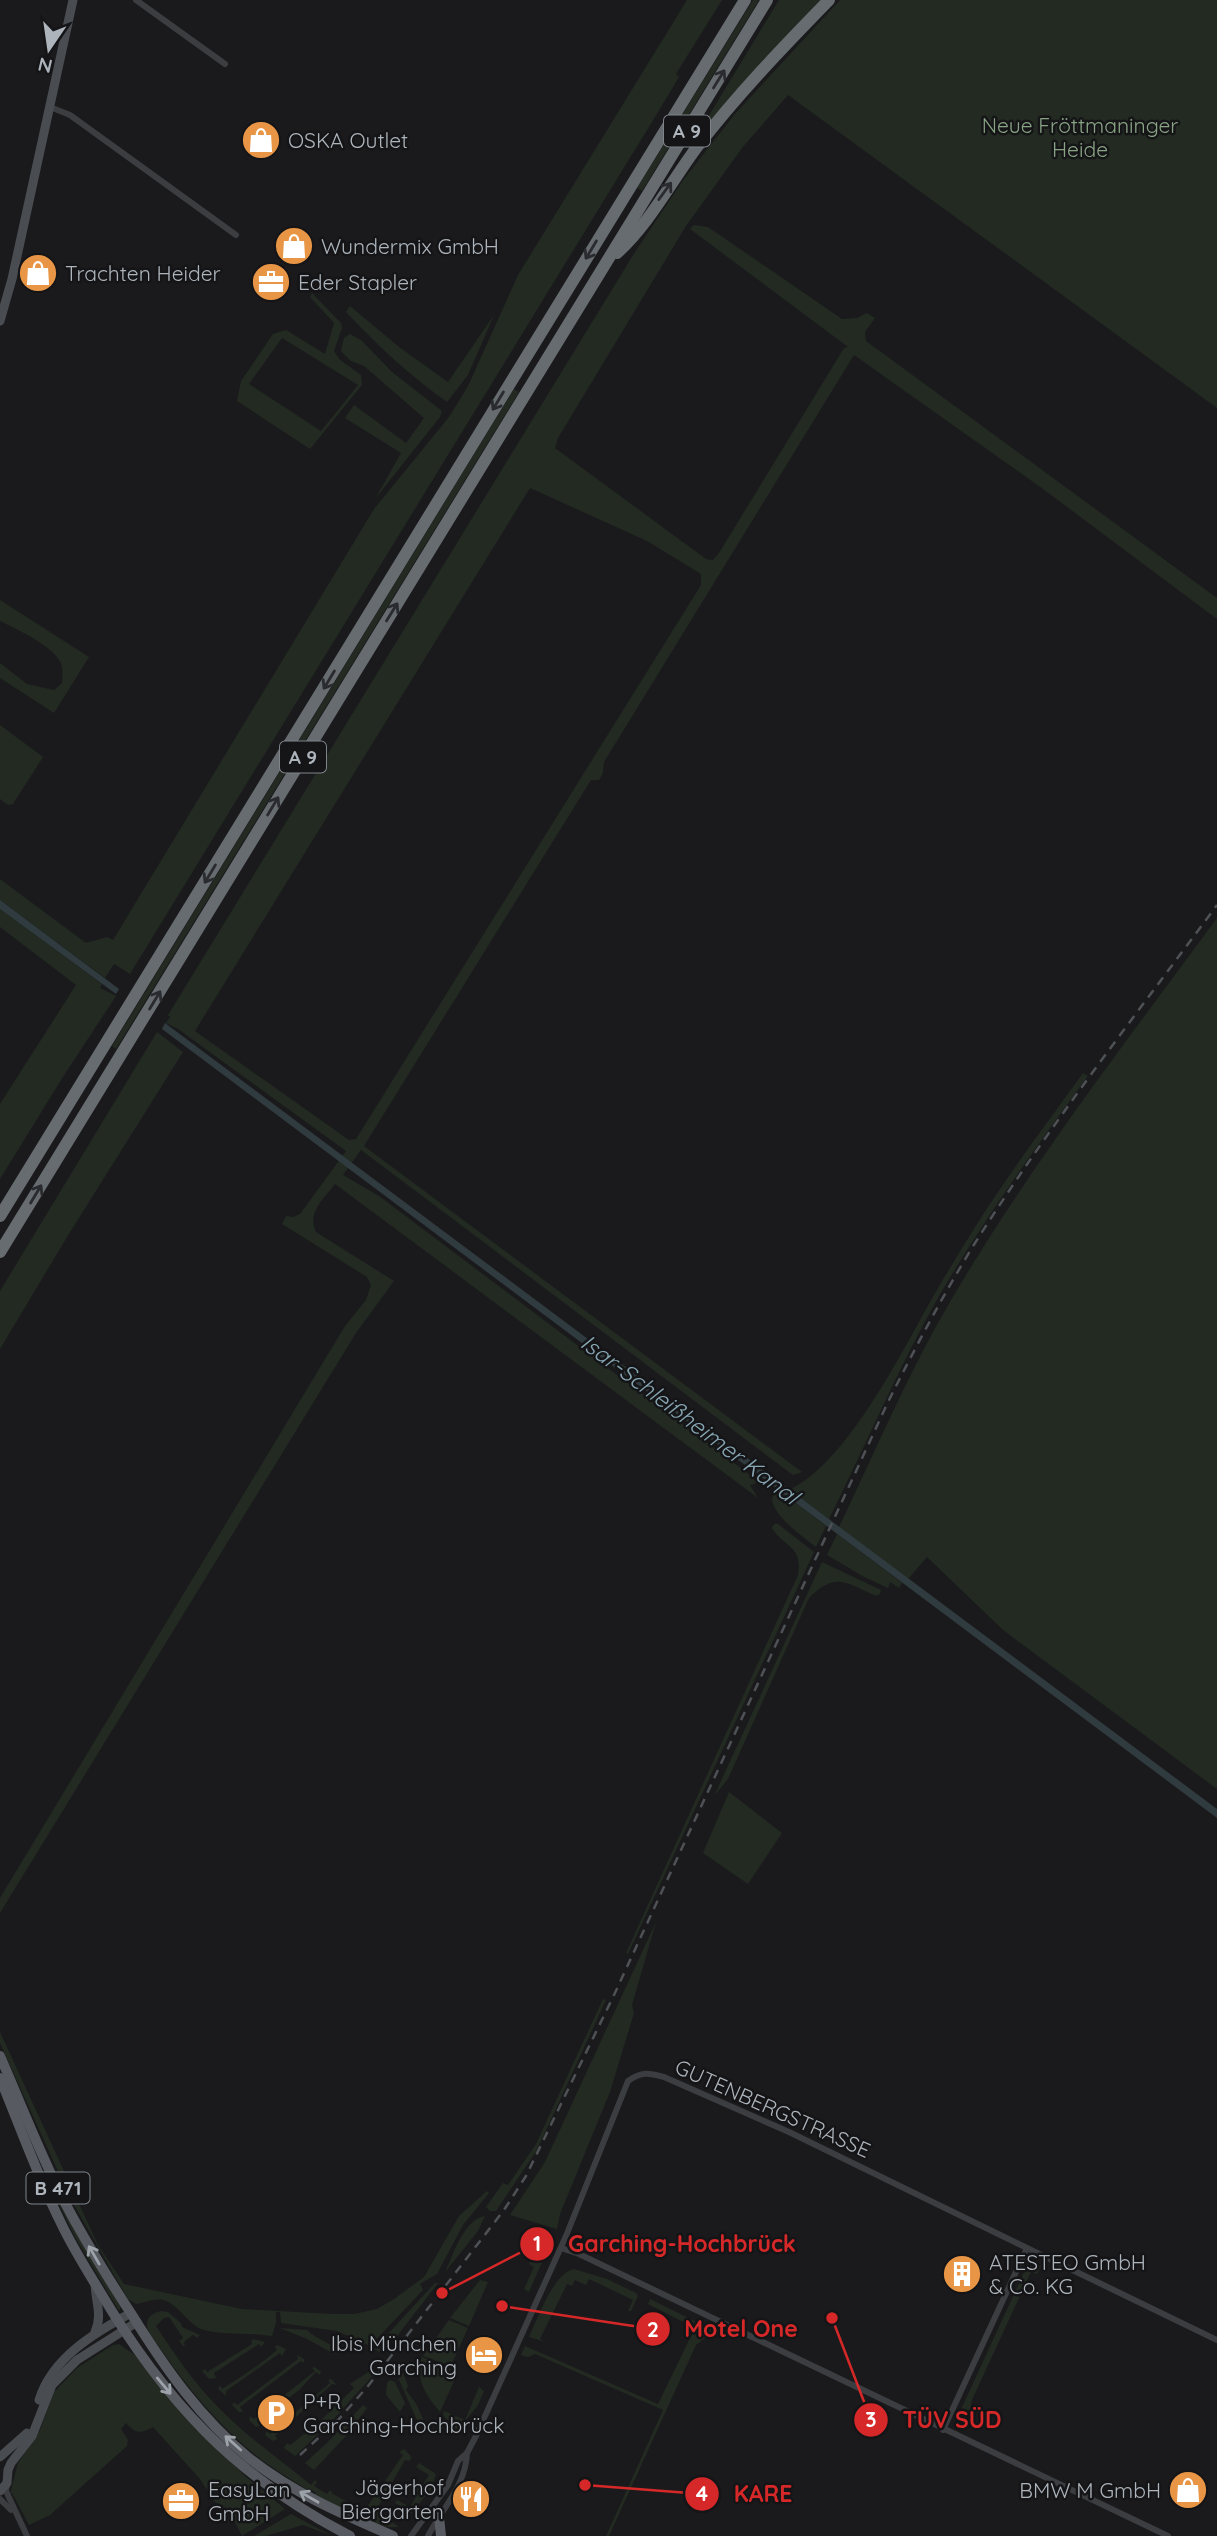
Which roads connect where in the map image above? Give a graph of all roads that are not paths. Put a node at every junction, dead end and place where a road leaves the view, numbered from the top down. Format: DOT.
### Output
graph roads {
  1 [pos="73,0"];
  2 [pos="136,0"];
  3 [pos="745,0"];
  4 [pos="767,0"];
  5 [pos="829,0"];
  6 [pos="225,64"];
  7 [pos="50,107"];
  8 [pos="236,235"];
  9 [pos="606,262"];
  10 [pos="0,321"];
  11 [pos="1,1213"];
  12 [pos="0,1252"];
  13 [pos="0,2056"];
  14 [pos="0,2078"];
  15 [pos="561,2248"];
  16 [pos="1027,2249"];
  17 [pos="94,2283"];
  18 [pos="134,2318"];
  19 [pos="117,2321"];
  20 [pos="123,2330"];
  21 [pos="95,2334"];
  22 [pos="1217,2340"];
  23 [pos="943,2430"];
  24 [pos="467,2453"];
  25 [pos="0,2458"];
  26 [pos="8,2470"];
  27 [pos="7,2483"];
  28 [pos="0,2491"];
  29 [pos="0,2499"];
  30 [pos="14,2513"];
  31 [pos="439,2517"];
  32 [pos="27,2536"];
  33 [pos="349,2536"];
  34 [pos="393,2536"];
  35 [pos="411,2536"];
  36 [pos="428,2536"];
  37 [pos="441,2536"];
  38 [pos="1168,2536"];
  1 -- 7 [label="street"];
  2 -- 6 [label="street"];
  3 -- 11 [label="highway, A 9, one-way"];
  9 -- 4 [label="highway, A 9, one-way"];
  9 -- 5 [label="highway, one-way"];
  7 -- 8 [label="street"];
  7 -- 10 [label="street"];
  12 -- 9 [label="highway, A 9, one-way"];
  18 -- 13 [label="main road, B 471, one-way"];
  14 -- 17 [label="main road, B 471"];
  15 -- 16 [label="street, GUTENBERGSTRASSE"];
  15 -- 23 [label="street"];
  15 -- 24 [label="street, GUTENBERGSTRASSE"];
  16 -- 22 [label="street, GUTENBERGSTRASSE"];
  16 -- 23 [label="street"];
  17 -- 19 [label="main road, B 471"];
  17 -- 21 [label="street"];
  18 -- 19 [label="street"];
  18 -- 20 [label="street"];
  34 -- 18 [label="main road, B 471, one-way"];
  19 -- 20 [label="main road, B 471"];
  19 -- 21 [label="street"];
  20 -- 26 [label="street"];
  20 -- 33 [label="main road, B 471, one-way"];
  21 -- 25 [label="street"];
  23 -- 38 [label="street"];
  24 -- 31 [label="street"];
  24 -- 35 [label="street"];
  25 -- 26 [label="street"];
  26 -- 27 [label="street"];
  27 -- 28 [label="street"];
  27 -- 30 [label="street"];
  29 -- 30 [label="street"];
  30 -- 32 [label="street"];
  31 -- 36 [label="street"];
  31 -- 37 [label="main road"];
}
